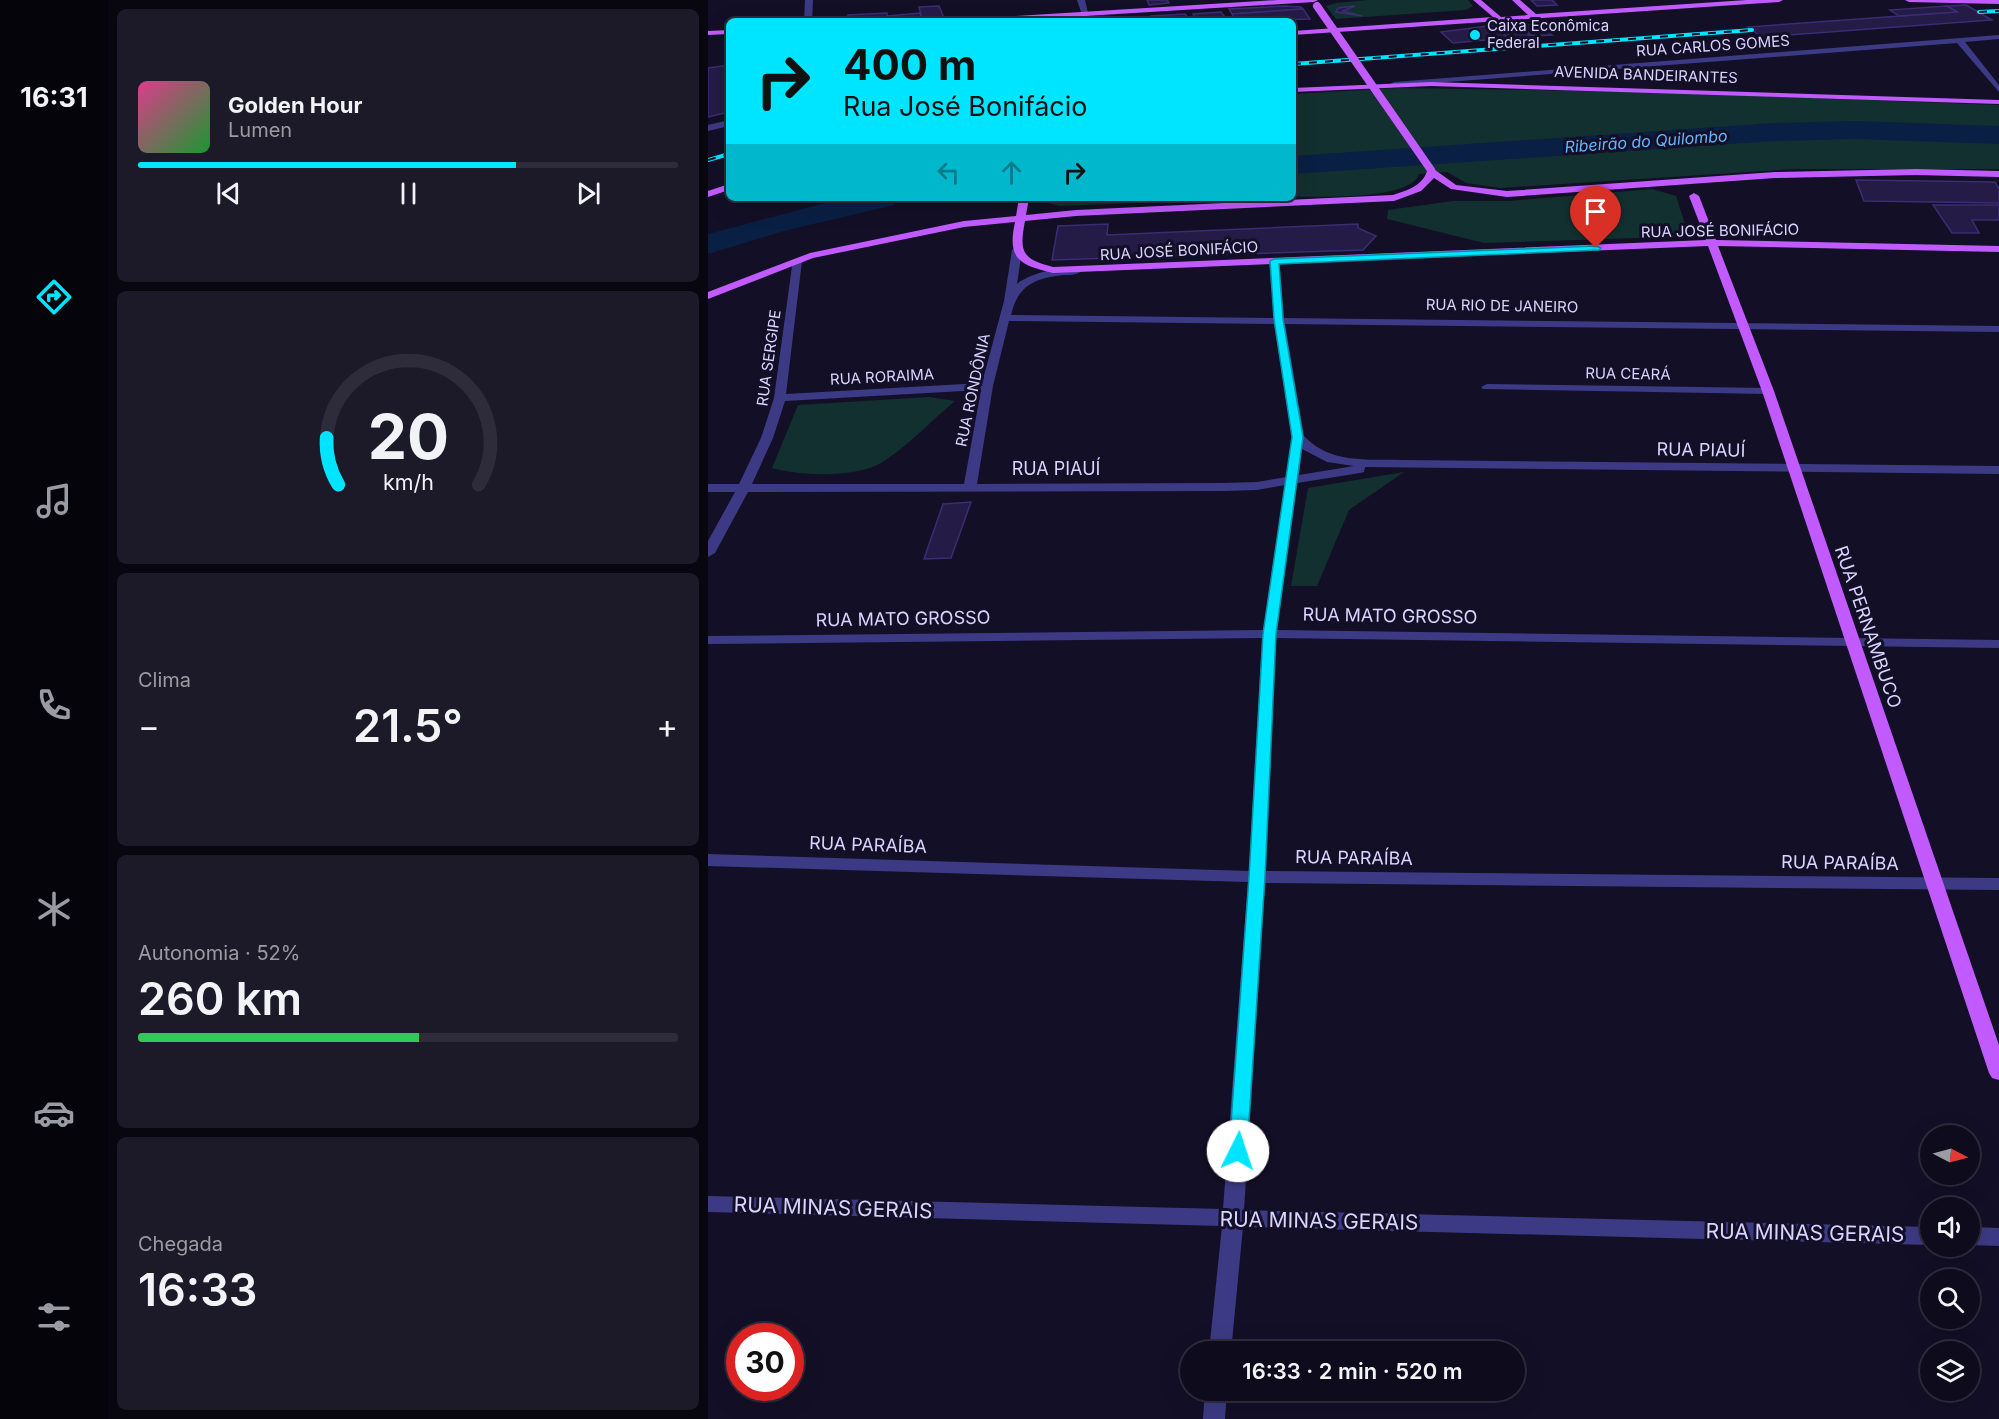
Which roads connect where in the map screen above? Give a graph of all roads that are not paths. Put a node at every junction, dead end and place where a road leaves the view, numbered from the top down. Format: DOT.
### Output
graph roads {
  1 [pos="809,0"];
  2 [pos="1081,0"];
  3 [pos="1477,0"];
  4 [pos="1516,0"];
  5 [pos="1660,0"];
  6 [pos="1779,0"];
  7 [pos="1909,0"];
  8 [pos="1315,2"];
  9 [pos="1729,2"];
  10 [pos="1999,2"];
  11 [pos="1527,9"];
  12 [pos="1491,12"];
  13 [pos="1534,16"];
  14 [pos="808,18"];
  15 [pos="1086,18"];
  16 [pos="1498,19"];
  17 [pos="1300,28"];
  18 [pos="726,32"];
  19 [pos="708,33"];
  20 [pos="1999,37"];
  21 [pos="1959,40"];
  22 [pos="1394,84"];
  23 [pos="1296,90"];
  24 [pos="1999,90"];
  25 [pos="1999,102"];
  26 [pos="726,124"];
  27 [pos="708,128"];
  28 [pos="1431,171"];
  29 [pos="1999,174"];
  30 [pos="1726,178"];
  31 [pos="1649,184"];
  32 [pos="726,188"];
  33 [pos="708,194"];
  34 [pos="1694,196"];
  35 [pos="1024,201"];
  36 [pos="1076,213"];
  37 [pos="1022,217"];
  38 [pos="964,225"];
  39 [pos="1018,236"];
  40 [pos="1712,243"];
  41 [pos="1999,249"];
  42 [pos="1017,250"];
  43 [pos="797,261"];
  44 [pos="1274,261"];
  45 [pos="1077,271"];
  46 [pos="708,296"];
  47 [pos="1010,301"];
  48 [pos="1004,318"];
  49 [pos="1279,319"];
  50 [pos="1741,324"];
  51 [pos="1999,329"];
  52 [pos="987,386"];
  53 [pos="1487,387"];
  54 [pos="1768,391"];
  55 [pos="780,398"];
  56 [pos="1298,437"];
  57 [pos="1402,464"];
  58 [pos="1795,469"];
  59 [pos="1999,470"];
  60 [pos="1291,481"];
  61 [pos="743,487"];
  62 [pos="970,487"];
  63 [pos="708,488"];
  64 [pos="708,553"];
  65 [pos="1269,634"];
  66 [pos="708,640"];
  67 [pos="1853,643"];
  68 [pos="1999,644"];
  69 [pos="708,860"];
  70 [pos="1257,877"];
  71 [pos="1935,884"];
  72 [pos="1999,884"];
  73 [pos="1999,1073"];
  74 [pos="708,1204"];
  75 [pos="1233,1220"];
  76 [pos="1920,1236"];
  77 [pos="1980,1236"];
  78 [pos="1999,1237"];
  79 [pos="1221,1341"];
  80 [pos="1215,1401"];
  81 [pos="1214,1419"];
  1 -- 14 [label="street"];
  2 -- 15 [label="street"];
  3 -- 12 [label="main road"];
  4 -- 11 [label="main road"];
  5 -- 11 [label="main road"];
  6 -- 9 [label="main road"];
  7 -- 10 [label="main road"];
  8 -- 15 [label="main road"];
  8 -- 28 [label="main road, bridge"];
  9 -- 13 [label="main road"];
  11 -- 12 [label="main road"];
  11 -- 13 [label="main road"];
  12 -- 16 [label="main road"];
  12 -- 17 [label="main road"];
  13 -- 16 [label="main road"];
  16 -- 17 [label="main road"];
  18 -- 19 [label="main road"];
  20 -- 21 [label="street, RUA CARLOS GOMES"];
  21 -- 22 [label="street, RUA CARLOS GOMES"];
  21 -- 24 [label="street"];
  22 -- 23 [label="main road, AVENIDA BANDEIRANTES"];
  22 -- 25 [label="main road, AVENIDA BANDEIRANTES"];
  26 -- 27 [label="street"];
  28 -- 31 [label="main road"];
  28 -- 36 [label="main road"];
  29 -- 30 [label="main road"];
  30 -- 31 [label="main road"];
  30 -- 34 [label="main road"];
  31 -- 34 [label="main road"];
  32 -- 33 [label="main road"];
  34 -- 40 [label="main road, RUA PERNAMBUCO"];
  35 -- 37 [label="main road"];
  36 -- 37 [label="main road"];
  36 -- 39 [label="main road"];
  37 -- 38 [label="main road"];
  37 -- 39 [label="main road, RUA RONDÔNIA"];
  38 -- 39 [label="main road"];
  38 -- 43 [label="main road"];
  39 -- 42 [label="main road, RUA RONDÔNIA"];
  40 -- 41 [label="main road, RUA JOSÉ BONIFÁCIO"];
  40 -- 44 [label="main road, RUA JOSÉ BONIFÁCIO"];
  40 -- 50 [label="main road, RUA PERNAMBUCO"];
  42 -- 45 [label="main road, RUA JOSÉ BONIFÁCIO"];
  42 -- 47 [label="street, RUA RONDÔNIA"];
  43 -- 46 [label="main road"];
  43 -- 55 [label="street, RUA SERGIPE"];
  44 -- 45 [label="main road, RUA JOSÉ BONIFÁCIO"];
  44 -- 49 [label="street"];
  45 -- 47 [label="street, RUA RONDÔNIA"];
  47 -- 48 [label="street, RUA RONDÔNIA"];
  48 -- 49 [label="street, RUA RIO DE JANEIRO"];
  48 -- 52 [label="street, RUA RONDÔNIA"];
  49 -- 50 [label="street, RUA RIO DE JANEIRO"];
  49 -- 56 [label="street"];
  50 -- 51 [label="street, RUA RIO DE JANEIRO"];
  50 -- 54 [label="main road, RUA PERNAMBUCO"];
  52 -- 55 [label="street, RUA RORAIMA"];
  52 -- 62 [label="street, RUA RONDÔNIA"];
  53 -- 54 [label="street, RUA CEARÁ"];
  54 -- 58 [label="main road, RUA PERNAMBUCO"];
  55 -- 61 [label="street, RUA SERGIPE"];
  56 -- 57 [label="street, RUA PIAUÍ"];
  56 -- 60 [label="street"];
  57 -- 58 [label="street, RUA PIAUÍ"];
  57 -- 60 [label="street, RUA PIAUÍ"];
  58 -- 59 [label="street, RUA PIAUÍ"];
  58 -- 67 [label="main road, RUA PERNAMBUCO"];
  60 -- 62 [label="street, RUA PIAUÍ"];
  60 -- 65 [label="street"];
  61 -- 62 [label="street, RUA PIAUÍ"];
  61 -- 63 [label="street, RUA PIAUÍ"];
  61 -- 64 [label="street, RUA SERGIPE"];
  65 -- 66 [label="street, RUA MATO GROSSO"];
  65 -- 67 [label="street, RUA MATO GROSSO"];
  65 -- 70 [label="street"];
  67 -- 68 [label="street, RUA MATO GROSSO"];
  67 -- 71 [label="main road, RUA PERNAMBUCO"];
  69 -- 70 [label="street, RUA PARAÍBA"];
  70 -- 71 [label="street, RUA PARAÍBA"];
  70 -- 75 [label="street"];
  71 -- 72 [label="street, RUA PARAÍBA"];
  71 -- 73 [label="main road, RUA PERNAMBUCO"];
  74 -- 75 [label="street, RUA MINAS GERAIS"];
  75 -- 76 [label="street, RUA MINAS GERAIS"];
  75 -- 79 [label="street"];
  77 -- 78 [label="street"];
  80 -- 81 [label="street"];
}
